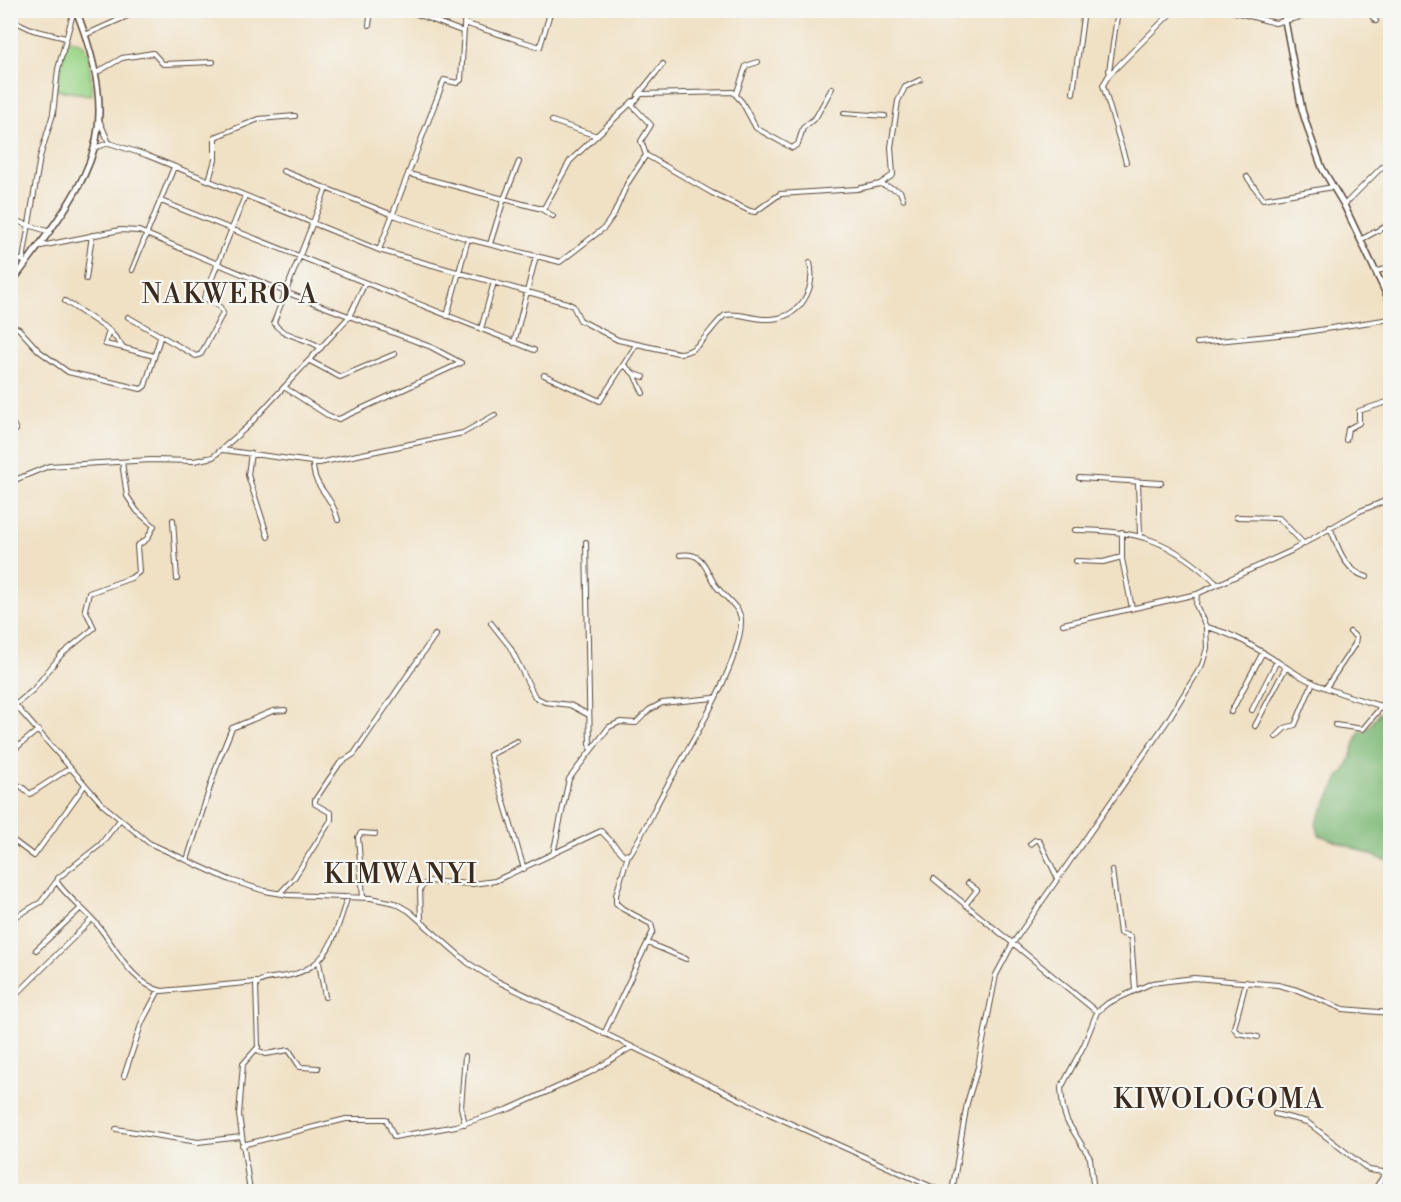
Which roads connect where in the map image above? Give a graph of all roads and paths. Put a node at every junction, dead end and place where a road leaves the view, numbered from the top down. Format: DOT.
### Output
graph roads {
  1 [pos="12,10"];
  2 [pos="75,10"];
  3 [pos="141,10"];
  4 [pos="371,10"];
  5 [pos="406,10"];
  6 [pos="465,10"];
  7 [pos="551,10"];
  8 [pos="1084,10"];
  9 [pos="1118,10"];
  10 [pos="1174,10"];
  11 [pos="1228,10"];
  12 [pos="1283,10"];
  13 [pos="1367,10"];
  14 [pos="1328,11"];
  15 [pos="10,18"];
  16 [pos="1376,21"];
  17 [pos="1286,22"];
  18 [pos="464,23"];
  19 [pos="369,26"];
  20 [pos="464,32"];
  21 [pos="85,34"];
  22 [pos="66,38"];
  23 [pos="213,62"];
  24 [pos="758,62"];
  25 [pos="663,64"];
  26 [pos="1109,71"];
  27 [pos="96,73"];
  28 [pos="920,80"];
  29 [pos="832,88"];
  30 [pos="1072,93"];
  31 [pos="736,95"];
  32 [pos="10,106"];
  33 [pos="844,113"];
  34 [pos="295,116"];
  35 [pos="885,116"];
  36 [pos="552,121"];
  37 [pos="10,122"];
  38 [pos="100,122"];
  39 [pos="597,136"];
  40 [pos="109,143"];
  41 [pos="94,148"];
  42 [pos="646,155"];
  43 [pos="1390,159"];
  44 [pos="519,162"];
  45 [pos="1126,162"];
  46 [pos="174,167"];
  47 [pos="283,171"];
  48 [pos="409,174"];
  49 [pos="1247,177"];
  50 [pos="209,180"];
  51 [pos="880,184"];
  52 [pos="1334,187"];
  53 [pos="326,189"];
  54 [pos="245,196"];
  55 [pos="504,199"];
  56 [pos="903,199"];
  57 [pos="161,201"];
  58 [pos="1344,205"];
  59 [pos="541,209"];
  60 [pos="393,215"];
  61 [pos="553,216"];
  62 [pos="10,219"];
  63 [pos="313,222"];
  64 [pos="28,224"];
  65 [pos="1390,225"];
  66 [pos="232,229"];
  67 [pos="50,232"];
  68 [pos="147,235"];
  69 [pos="92,236"];
  70 [pos="468,239"];
  71 [pos="1362,239"];
  72 [pos="490,244"];
  73 [pos="41,246"];
  74 [pos="379,250"];
  75 [pos="10,256"];
  76 [pos="299,256"];
  77 [pos="536,256"];
  78 [pos="810,262"];
  79 [pos="24,263"];
  80 [pos="219,265"];
  81 [pos="1390,268"];
  82 [pos="132,270"];
  83 [pos="1377,271"];
  84 [pos="459,273"];
  85 [pos="86,279"];
  86 [pos="365,282"];
  87 [pos="494,282"];
  88 [pos="10,285"];
  89 [pos="285,292"];
  90 [pos="528,292"];
  91 [pos="65,301"];
  92 [pos="1390,302"];
  93 [pos="447,316"];
  94 [pos="128,317"];
  95 [pos="349,317"];
  96 [pos="1390,319"];
  97 [pos="10,325"];
  98 [pos="481,329"];
  99 [pos="109,330"];
  100 [pos="161,335"];
  101 [pos="514,343"];
  102 [pos="1197,343"];
  103 [pos="636,345"];
  104 [pos="124,348"];
  105 [pos="321,348"];
  106 [pos="534,350"];
  107 [pos="395,354"];
  108 [pos="154,356"];
  109 [pos="310,360"];
  110 [pos="624,365"];
  111 [pos="634,374"];
  112 [pos="544,375"];
  113 [pos="644,377"];
  114 [pos="284,387"];
  115 [pos="643,393"];
  116 [pos="1390,401"];
  117 [pos="495,415"];
  118 [pos="10,418"];
  119 [pos="16,430"];
  120 [pos="1347,441"];
  121 [pos="222,450"];
  122 [pos="250,453"];
  123 [pos="122,462"];
  124 [pos="313,463"];
  125 [pos="1079,478"];
  126 [pos="10,482"];
  127 [pos="1138,483"];
  128 [pos="1161,483"];
  129 [pos="1390,499"];
  130 [pos="1236,517"];
  131 [pos="173,520"];
  132 [pos="338,520"];
  133 [pos="1330,527"];
  134 [pos="1075,530"];
  135 [pos="1122,532"];
  136 [pos="1140,534"];
  137 [pos="268,537"];
  138 [pos="586,542"];
  139 [pos="1304,544"];
  140 [pos="680,555"];
  141 [pos="1122,556"];
  142 [pos="1076,561"];
  143 [pos="1367,577"];
  144 [pos="177,579"];
  145 [pos="1217,584"];
  146 [pos="1197,594"];
  147 [pos="1132,608"];
  148 [pos="490,623"];
  149 [pos="1063,624"];
  150 [pos="1206,627"];
  151 [pos="1350,632"];
  152 [pos="435,635"];
  153 [pos="1263,651"];
  154 [pos="1277,661"];
  155 [pos="1286,667"];
  156 [pos="1314,682"];
  157 [pos="1327,686"];
  158 [pos="1390,696"];
  159 [pos="714,698"];
  160 [pos="10,699"];
  161 [pos="15,705"];
  162 [pos="1381,706"];
  163 [pos="285,710"];
  164 [pos="1252,710"];
  165 [pos="1231,712"];
  166 [pos="589,715"];
  167 [pos="1335,725"];
  168 [pos="1255,726"];
  169 [pos="38,730"];
  170 [pos="1276,737"];
  171 [pos="517,741"];
  172 [pos="590,749"];
  173 [pos="10,753"];
  174 [pos="70,768"];
  175 [pos="84,785"];
  176 [pos="10,790"];
  177 [pos="119,821"];
  178 [pos="375,834"];
  179 [pos="10,838"];
  180 [pos="1030,844"];
  181 [pos="554,854"];
  182 [pos="628,855"];
  183 [pos="187,860"];
  184 [pos="524,869"];
  185 [pos="1112,870"];
  186 [pos="1057,877"];
  187 [pos="934,879"];
  188 [pos="57,882"];
  189 [pos="968,883"];
  190 [pos="280,894"];
  191 [pos="348,896"];
  192 [pos="363,897"];
  193 [pos="964,905"];
  194 [pos="81,908"];
  195 [pos="92,919"];
  196 [pos="10,920"];
  197 [pos="421,921"];
  198 [pos="648,943"];
  199 [pos="1013,943"];
  200 [pos="36,950"];
  201 [pos="686,959"];
  202 [pos="319,962"];
  203 [pos="256,982"];
  204 [pos="1246,982"];
  205 [pos="159,990"];
  206 [pos="1135,990"];
  207 [pos="325,997"];
  208 [pos="10,1001"];
  209 [pos="1096,1012"];
  210 [pos="1390,1013"];
  211 [pos="604,1034"];
  212 [pos="1258,1037"];
  213 [pos="632,1047"];
  214 [pos="257,1050"];
  215 [pos="465,1056"];
  216 [pos="318,1068"];
  217 [pos="124,1076"];
  218 [pos="1275,1114"];
  219 [pos="465,1124"];
  220 [pos="116,1130"];
  221 [pos="241,1137"];
  222 [pos="242,1144"];
  223 [pos="1390,1173"];
  224 [pos="1384,1174"];
  225 [pos="250,1191"];
  226 [pos="943,1191"];
  227 [pos="952,1191"];
  228 [pos="1094,1191"];
  229 [pos="1373,1191"];
  1 -- 15 [label="street"];
  2 -- 21 [label="main road"];
  2 -- 22 [label="street"];
  3 -- 21 [label="street"];
  4 -- 19 [label="street"];
  5 -- 20 [label="street"];
  6 -- 18 [label="street"];
  7 -- 18 [label="street"];
  8 -- 30 [label="street"];
  9 -- 26 [label="street"];
  10 -- 45 [label="street"];
  11 -- 17 [label="street"];
  12 -- 17 [label="main road"];
  13 -- 16 [label="street"];
  14 -- 17 [label="street"];
  15 -- 22 [label="street"];
  17 -- 52 [label="main road"];
  18 -- 20 [label="street"];
  20 -- 48 [label="street"];
  21 -- 27 [label="main road"];
  22 -- 64 [label="street"];
  23 -- 27 [label="street"];
  24 -- 31 [label="street"];
  25 -- 39 [label="street"];
  27 -- 38 [label="main road"];
  28 -- 51 [label="street"];
  29 -- 31 [label="street"];
  31 -- 42 [label="street"];
  32 -- 37 [label="street"];
  33 -- 35 [label="street"];
  34 -- 50 [label="street"];
  36 -- 39 [label="street"];
  38 -- 40 [label="street"];
  38 -- 41 [label="main road"];
  39 -- 59 [label="street"];
  40 -- 41 [label="street"];
  40 -- 46 [label="street"];
  41 -- 67 [label="main road"];
  42 -- 51 [label="street"];
  42 -- 77 [label="street"];
  43 -- 58 [label="street"];
  44 -- 55 [label="street"];
  46 -- 50 [label="street"];
  46 -- 57 [label="street"];
  47 -- 53 [label="street"];
  48 -- 55 [label="street"];
  48 -- 60 [label="street"];
  49 -- 52 [label="street"];
  50 -- 54 [label="street"];
  51 -- 56 [label="street"];
  52 -- 58 [label="main road"];
  53 -- 60 [label="street"];
  53 -- 63 [label="street"];
  54 -- 63 [label="street"];
  54 -- 66 [label="street"];
  55 -- 59 [label="street"];
  55 -- 72 [label="street"];
  57 -- 66 [label="street"];
  57 -- 68 [label="street"];
  58 -- 71 [label="main road"];
  59 -- 61 [label="street"];
  60 -- 70 [label="street"];
  60 -- 74 [label="street"];
  62 -- 64 [label="street"];
  63 -- 74 [label="street"];
  63 -- 76 [label="street"];
  64 -- 67 [label="street"];
  64 -- 79 [label="street"];
  65 -- 71 [label="street"];
  66 -- 76 [label="street"];
  66 -- 80 [label="street"];
  67 -- 73 [label="main road"];
  68 -- 69 [label="street"];
  68 -- 80 [label="street"];
  68 -- 82 [label="street"];
  69 -- 73 [label="street"];
  69 -- 85 [label="street"];
  70 -- 72 [label="street"];
  70 -- 84 [label="street"];
  71 -- 83 [label="main road"];
  72 -- 77 [label="street"];
  73 -- 79 [label="main road"];
  74 -- 84 [label="street"];
  75 -- 79 [label="street"];
  76 -- 86 [label="street"];
  76 -- 89 [label="street"];
  77 -- 90 [label="street"];
  78 -- 103 [label="street"];
  79 -- 88 [label="main road"];
  80 -- 89 [label="street"];
  80 -- 100 [label="street"];
  81 -- 83 [label="street"];
  83 -- 92 [label="main road"];
  84 -- 87 [label="street"];
  84 -- 93 [label="street"];
  86 -- 93 [label="street"];
  86 -- 95 [label="street"];
  87 -- 90 [label="street"];
  87 -- 98 [label="street"];
  89 -- 95 [label="street"];
  89 -- 105 [label="street"];
  90 -- 101 [label="street"];
  90 -- 103 [label="street"];
  91 -- 99 [label="street"];
  93 -- 98 [label="street"];
  94 -- 100 [label="street"];
  95 -- 105 [label="street"];
  95 -- 114 [label="street"];
  96 -- 102 [label="street"];
  97 -- 108 [label="street"];
  98 -- 101 [label="street"];
  99 -- 104 [label="street"];
  99 -- 104 [label="street"];
  100 -- 108 [label="street"];
  101 -- 106 [label="street"];
  103 -- 110 [label="street"];
  104 -- 108 [label="street"];
  105 -- 109 [label="street"];
  107 -- 109 [label="street"];
  109 -- 114 [label="street"];
  110 -- 111 [label="street"];
  110 -- 112 [label="street"];
  111 -- 113 [label="street"];
  111 -- 115 [label="street"];
  114 -- 121 [label="street"];
  116 -- 120 [label="street"];
  117 -- 124 [label="street"];
  118 -- 119 [label="street"];
  121 -- 122 [label="street"];
  121 -- 123 [label="street"];
  122 -- 124 [label="street"];
  122 -- 137 [label="street"];
  123 -- 126 [label="street"];
  123 -- 161 [label="street"];
  124 -- 132 [label="street"];
  125 -- 127 [label="street"];
  127 -- 128 [label="street"];
  127 -- 136 [label="street"];
  129 -- 133 [label="street"];
  130 -- 139 [label="street"];
  131 -- 144 [label="street"];
  133 -- 139 [label="street"];
  133 -- 143 [label="street"];
  134 -- 135 [label="street"];
  135 -- 136 [label="street"];
  135 -- 141 [label="street"];
  136 -- 145 [label="street"];
  138 -- 166 [label="street"];
  139 -- 145 [label="street"];
  140 -- 159 [label="street"];
  141 -- 142 [label="street"];
  141 -- 147 [label="street"];
  145 -- 146 [label="street"];
  146 -- 147 [label="street"];
  146 -- 150 [label="street"];
  147 -- 149 [label="street"];
  148 -- 166 [label="street"];
  150 -- 153 [label="street"];
  150 -- 186 [label="street"];
  151 -- 157 [label="street"];
  152 -- 190 [label="street"];
  153 -- 154 [label="street"];
  153 -- 165 [label="street"];
  154 -- 155 [label="street"];
  154 -- 164 [label="street"];
  155 -- 156 [label="street"];
  155 -- 168 [label="street"];
  156 -- 157 [label="street"];
  156 -- 170 [label="street"];
  157 -- 162 [label="street"];
  158 -- 162 [label="street"];
  159 -- 172 [label="street"];
  159 -- 182 [label="street"];
  160 -- 161 [label="street"];
  161 -- 169 [label="street"];
  162 -- 167 [label="street"];
  163 -- 183 [label="street"];
  166 -- 172 [label="street"];
  169 -- 173 [label="street"];
  169 -- 174 [label="street"];
  171 -- 184 [label="street"];
  172 -- 181 [label="street"];
  174 -- 175 [label="street"];
  174 -- 176 [label="street"];
  175 -- 177 [label="street"];
  175 -- 179 [label="street"];
  177 -- 183 [label="street"];
  177 -- 188 [label="street"];
  178 -- 192 [label="street"];
  180 -- 186 [label="street"];
  181 -- 182 [label="street"];
  181 -- 184 [label="street"];
  182 -- 198 [label="street"];
  183 -- 190 [label="street"];
  184 -- 197 [label="street"];
  185 -- 206 [label="street"];
  186 -- 199 [label="street"];
  187 -- 193 [label="street"];
  188 -- 194 [label="street"];
  188 -- 196 [label="street"];
  189 -- 193 [label="street"];
  190 -- 191 [label="street"];
  191 -- 192 [label="street"];
  191 -- 202 [label="street"];
  192 -- 197 [label="street"];
  193 -- 199 [label="street"];
  194 -- 195 [label="street"];
  194 -- 200 [label="street"];
  195 -- 205 [label="street"];
  195 -- 208 [label="street"];
  197 -- 211 [label="street"];
  198 -- 201 [label="street"];
  198 -- 211 [label="street"];
  199 -- 209 [label="street"];
  199 -- 227 [label="street"];
  202 -- 203 [label="street"];
  202 -- 207 [label="street"];
  203 -- 205 [label="street"];
  203 -- 214 [label="street"];
  204 -- 206 [label="street"];
  204 -- 210 [label="street"];
  204 -- 212 [label="street"];
  205 -- 217 [label="street"];
  206 -- 209 [label="street"];
  209 -- 228 [label="street"];
  211 -- 213 [label="street"];
  213 -- 219 [label="street"];
  213 -- 226 [label="street"];
  214 -- 216 [label="street"];
  214 -- 221 [label="street"];
  215 -- 219 [label="street"];
  218 -- 224 [label="street"];
  219 -- 222 [label="street"];
  220 -- 221 [label="street"];
  221 -- 222 [label="street"];
  222 -- 225 [label="street"];
  223 -- 224 [label="street"];
  224 -- 229 [label="street"];
}
